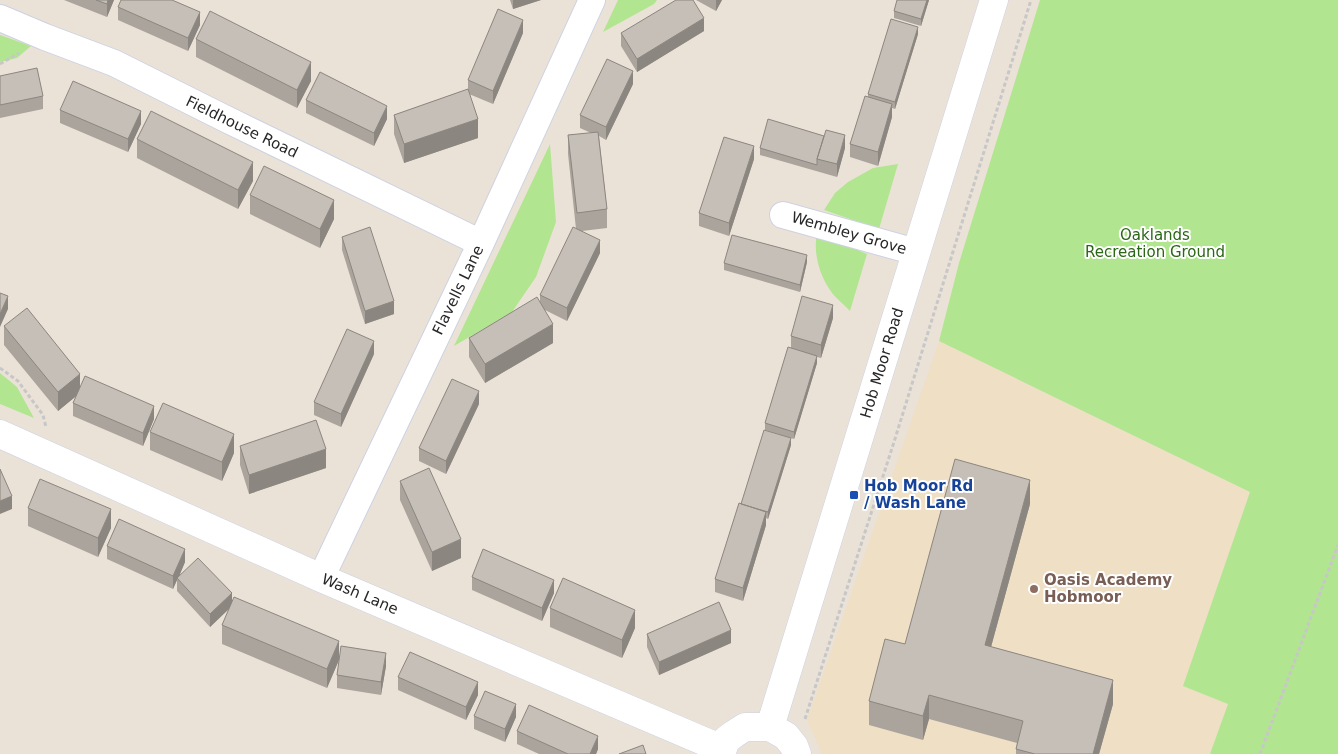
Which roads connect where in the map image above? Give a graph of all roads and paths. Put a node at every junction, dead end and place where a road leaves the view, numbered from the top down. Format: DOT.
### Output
graph roads {
  1 [pos="592,0"];
  2 [pos="994,0"];
  3 [pos="1031,0"];
  4 [pos="0,18"];
  5 [pos="783,214"];
  6 [pos="481,243"];
  7 [pos="916,252"];
  8 [pos="0,368"];
  9 [pos="0,434"];
  10 [pos="56,459"];
  11 [pos="1338,545"];
  12 [pos="321,578"];
  13 [pos="804,722"];
  14 [pos="770,726"];
  15 [pos="721,751"];
  16 [pos="797,754"];
  17 [pos="1260,754"];
  1 -- 6 [label="street, Flavells Lane"];
  2 -- 7 [label="street, Hob Moor Road"];
  3 -- 13 [label="path"];
  4 -- 6 [label="street, Fieldhouse Road"];
  5 -- 7 [label="street, Wembley Grove"];
  6 -- 12 [label="street, Flavells Lane"];
  7 -- 14 [label="street, Hob Moor Road"];
  8 -- 10 [label="path"];
  9 -- 10 [label="street, Wash Lane"];
  10 -- 12 [label="street, Wash Lane"];
  11 -- 17 [label="path"];
  12 -- 15 [label="street, Wash Lane"];
  14 -- 15 [label="street, Wash Lane"];
  14 -- 16 [label="street"];
}
